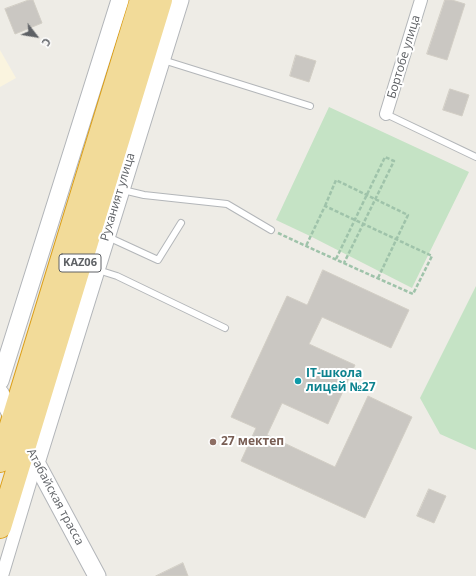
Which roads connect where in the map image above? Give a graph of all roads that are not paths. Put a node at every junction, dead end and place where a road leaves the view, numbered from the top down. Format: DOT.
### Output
graph roads {
  1 [pos="120,0"];
  2 [pos="141,0"];
  3 [pos="161,0"];
  4 [pos="180,0"];
  5 [pos="421,0"];
  6 [pos="161,59"];
  7 [pos="310,106"];
  8 [pos="386,114"];
  9 [pos="476,157"];
  10 [pos="121,190"];
  11 [pos="182,223"];
  12 [pos="271,230"];
  13 [pos="106,237"];
  14 [pos="96,269"];
  15 [pos="225,328"];
  16 [pos="0,381"];
  17 [pos="0,393"];
  18 [pos="13,418"];
  19 [pos="26,443"];
  20 [pos="0,461"];
  21 [pos="36,463"];
  22 [pos="0,527"];
  23 [pos="2,576"];
  24 [pos="97,576"];
  1 -- 16 [label="main road"];
  2 -- 18 [label="highway, KАZ06"];
  3 -- 19 [label="highway, KАZ06"];
  4 -- 6 [label="main road, Руханият улица"];
  5 -- 8 [label="street, Бортобе улица"];
  6 -- 7 [label="lane"];
  6 -- 10 [label="main road, Руханият улица"];
  8 -- 9 [label="lane"];
  10 -- 12 [label="lane"];
  10 -- 13 [label="main road, Руханият улица"];
  11 -- 13 [label="lane"];
  13 -- 14 [label="main road, Руханият улица"];
  14 -- 15 [label="lane"];
  14 -- 21 [label="main road, Руханият улица"];
  17 -- 18 [label="main road, Атабайская трасса"];
  18 -- 19 [label="main road, Атабайская трасса"];
  18 -- 20 [label="highway, KАZ06"];
  19 -- 21 [label="main road, Атабайская трасса"];
  19 -- 22 [label="highway, KАZ06"];
  21 -- 23 [label="street"];
  21 -- 24 [label="main road, Атабайская трасса"];
}
